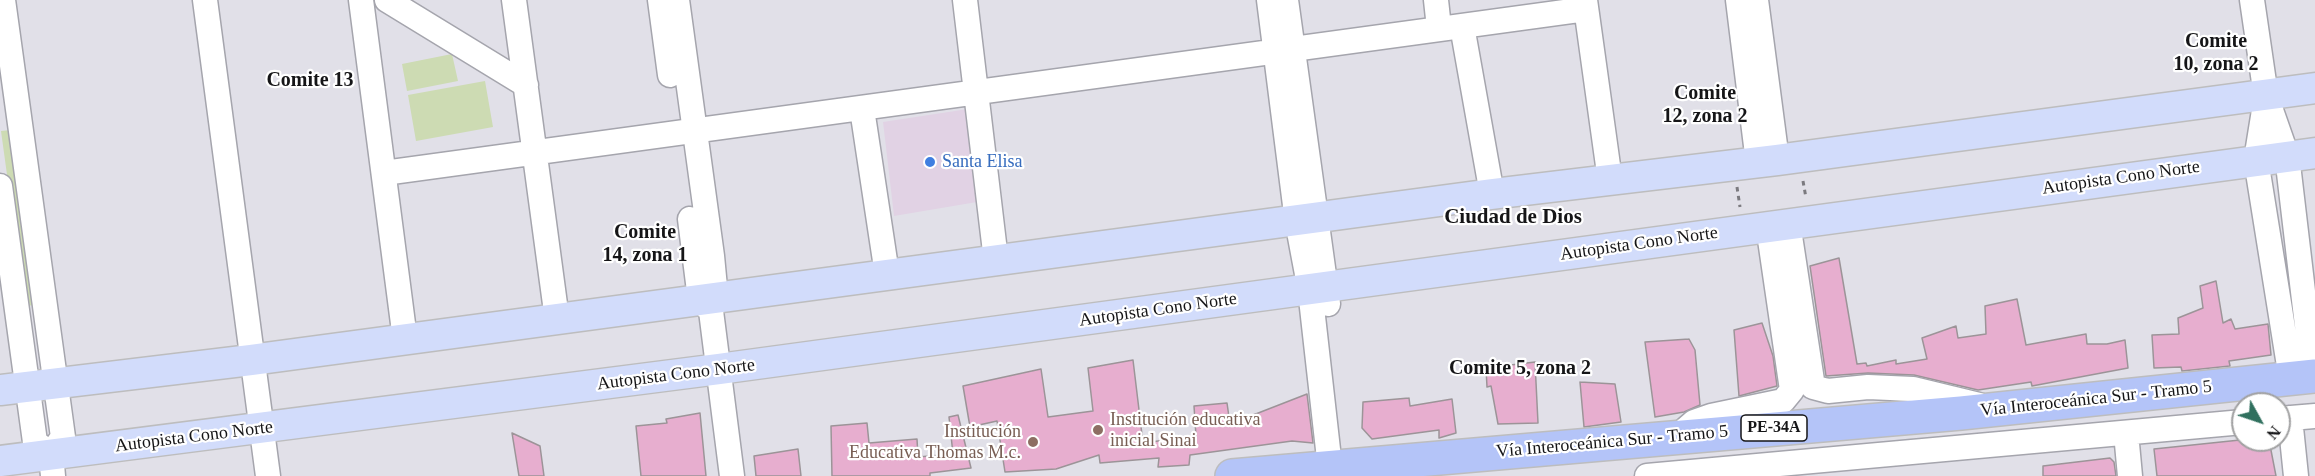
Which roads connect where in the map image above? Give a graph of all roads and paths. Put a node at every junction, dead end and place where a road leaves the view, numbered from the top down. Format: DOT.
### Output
graph roads {
  1 [pos="3,0"];
  2 [pos="205,0"];
  3 [pos="361,0"];
  4 [pos="387,0"];
  5 [pos="514,0"];
  6 [pos="660,0"];
  7 [pos="677,0"];
  8 [pos="965,0"];
  9 [pos="981,0"];
  10 [pos="1269,0"];
  11 [pos="1286,0"];
  12 [pos="1436,0"];
  13 [pos="1738,0"];
  14 [pos="1756,0"];
  15 [pos="2252,0"];
  16 [pos="1585,5"];
  17 [pos="1450,27"];
  18 [pos="1284,51"];
  19 [pos="526,85"];
  20 [pos="2315,88"];
  21 [pos="985,93"];
  22 [pos="2266,96"];
  23 [pos="8,100"];
  24 [pos="862,108"];
  25 [pos="686,133"];
  26 [pos="534,152"];
  27 [pos="2301,155"];
  28 [pos="2256,160"];
  29 [pos="1767,161"];
  30 [pos="384,173"];
  31 [pos="1610,180"];
  32 [pos="0,186"];
  33 [pos="1492,194"];
  34 [pos="1306,220"];
  35 [pos="1777,225"];
  36 [pos="1006,259"];
  37 [pos="887,274"];
  38 [pos="1318,289"];
  39 [pos="709,303"];
  40 [pos="557,319"];
  41 [pos="405,339"];
  42 [pos="10,342"];
  43 [pos="251,360"];
  44 [pos="718,369"];
  45 [pos="2306,377"];
  46 [pos="28,387"];
  47 [pos="1996,410"];
  48 [pos="2315,416"];
  49 [pos="2291,418"];
  50 [pos="2231,423"];
  51 [pos="259,429"];
  52 [pos="2126,433"];
  53 [pos="1671,437"];
  54 [pos="2291,452"];
  55 [pos="0,461"];
  56 [pos="52,465"];
  57 [pos="1796,469"];
  58 [pos="1339,472"];
  59 [pos="267,476"];
  60 [pos="732,476"];
  61 [pos="1232,476"];
  62 [pos="1640,476"];
  63 [pos="1647,476"];
  64 [pos="2130,476"];
  65 [pos="2296,476"];
  1 -- 23 [label="street"];
  2 -- 43 [label="street"];
  3 -- 30 [label="street"];
  4 -- 19 [label="street"];
  5 -- 19 [label="street"];
  6 -- 25 [label="street"];
  7 -- 25 [label="street"];
  8 -- 21 [label="street"];
  9 -- 21 [label="street"];
  10 -- 18 [label="street"];
  11 -- 18 [label="street"];
  12 -- 17 [label="street"];
  13 -- 29 [label="street"];
  14 -- 29 [label="street"];
  15 -- 22 [label="street"];
  16 -- 17 [label="street"];
  16 -- 31 [label="street"];
  17 -- 18 [label="street"];
  17 -- 33 [label="street"];
  18 -- 21 [label="street"];
  18 -- 34 [label="street"];
  19 -- 26 [label="street"];
  20 -- 22 [label="main road"];
  21 -- 24 [label="street"];
  21 -- 36 [label="street"];
  22 -- 27 [label="street"];
  22 -- 28 [label="street"];
  22 -- 29 [label="main road"];
  23 -- 46 [label="street"];
  24 -- 25 [label="street"];
  24 -- 37 [label="street"];
  25 -- 26 [label="street"];
  25 -- 39 [label="street"];
  26 -- 30 [label="street"];
  26 -- 40 [label="street"];
  27 -- 28 [label="main road, Autopista Cono Norte"];
  27 -- 45 [label="street"];
  28 -- 35 [label="main road, Autopista Cono Norte"];
  28 -- 45 [label="street"];
  29 -- 31 [label="main road"];
  29 -- 35 [label="path"];
  29 -- 35 [label="path"];
  30 -- 41 [label="street"];
  31 -- 33 [label="main road"];
  32 -- 42 [label="street"];
  33 -- 34 [label="main road"];
  34 -- 36 [label="main road"];
  34 -- 38 [label="street"];
  35 -- 38 [label="main road, Autopista Cono Norte"];
  35 -- 47 [label="street"];
  35 -- 53 [label="street"];
  36 -- 37 [label="main road"];
  37 -- 39 [label="main road"];
  38 -- 44 [label="main road, Autopista Cono Norte"];
  38 -- 58 [label="street"];
  39 -- 40 [label="main road"];
  39 -- 44 [label="street"];
  40 -- 41 [label="main road"];
  41 -- 43 [label="main road"];
  42 -- 46 [label="street"];
  43 -- 46 [label="main road"];
  43 -- 51 [label="street"];
  44 -- 51 [label="main road, Autopista Cono Norte"];
  44 -- 60 [label="street"];
  45 -- 47 [label="highway, Vía Interoceánica Sur - Tramo 5 / PE-34A"];
  46 -- 56 [label="street"];
  47 -- 53 [label="highway, Vía Interoceánica Sur - Tramo 5 / PE-34A"];
  48 -- 49 [label="street"];
  50 -- 52 [label="street"];
  51 -- 56 [label="main road, Autopista Cono Norte"];
  51 -- 59 [label="street"];
  52 -- 57 [label="street"];
  52 -- 64 [label="street"];
  53 -- 58 [label="highway, Vía Interoceánica Sur - Tramo 5 / PE-34A"];
  53 -- 62 [label="street"];
  54 -- 65 [label="street"];
  55 -- 56 [label="main road, Autopista Cono Norte"];
  57 -- 63 [label="street"];
  58 -- 61 [label="highway, Vía Interoceánica Sur - Tramo 5 / PE-34A"];
}
